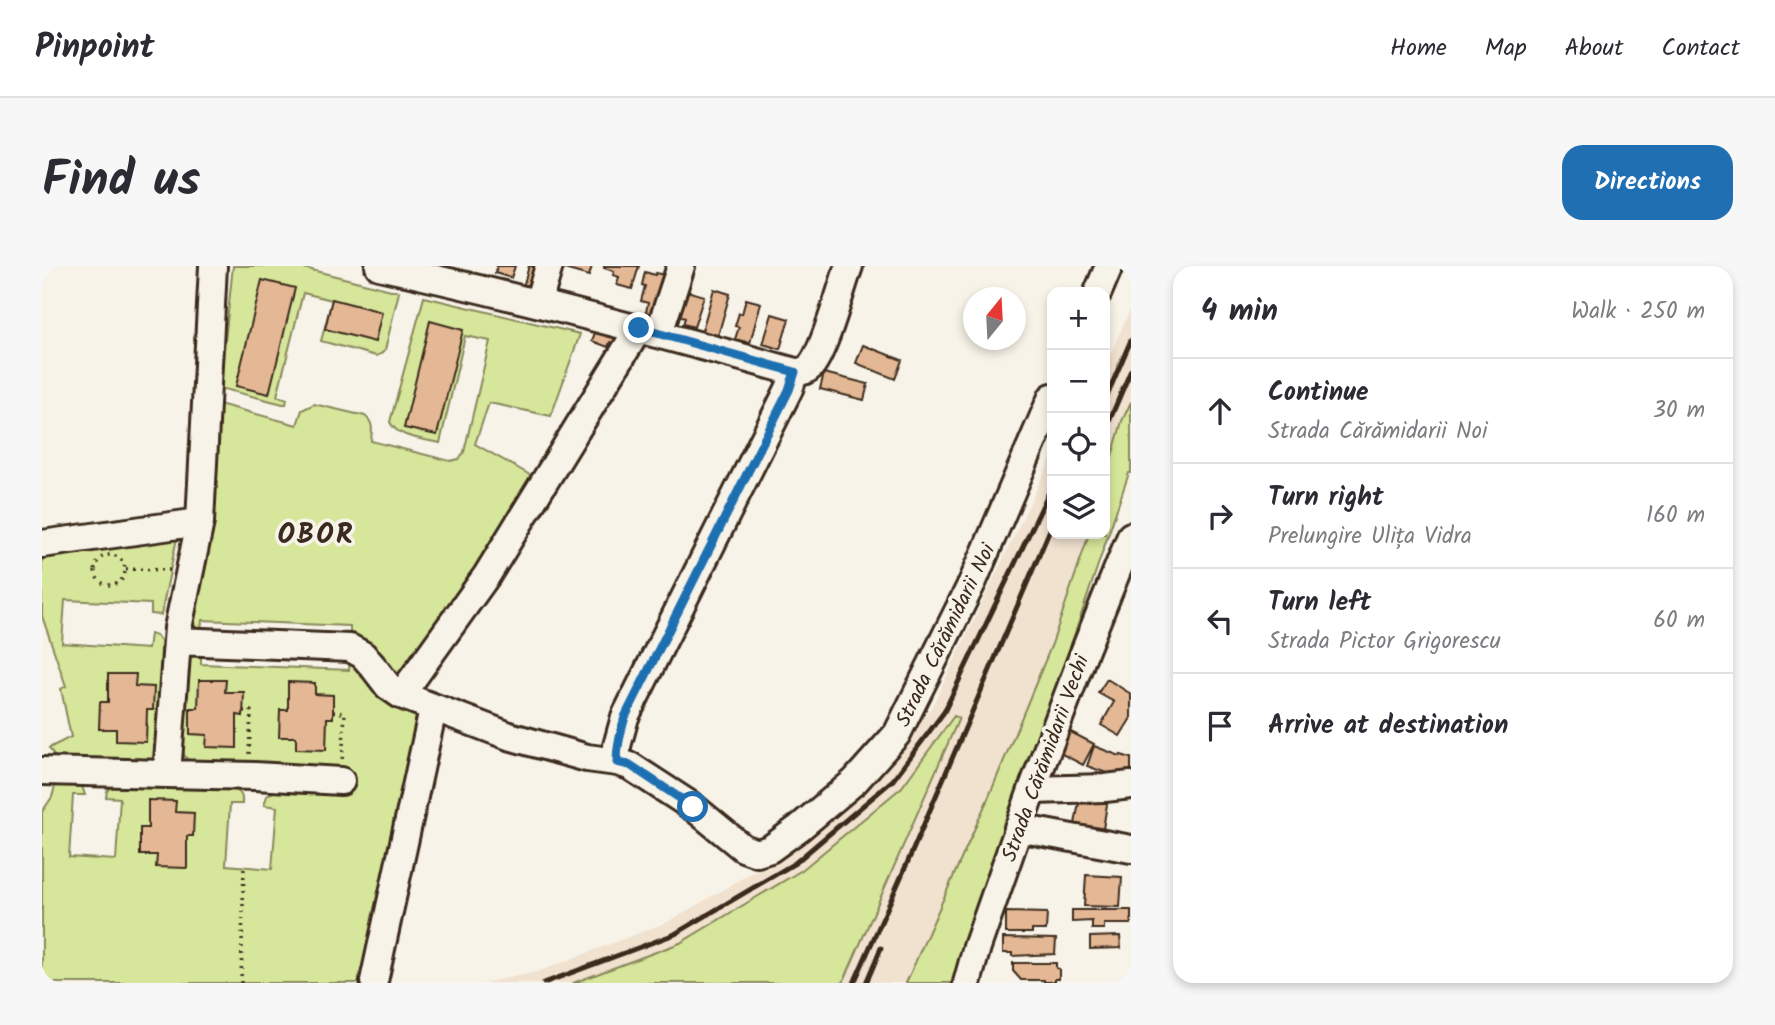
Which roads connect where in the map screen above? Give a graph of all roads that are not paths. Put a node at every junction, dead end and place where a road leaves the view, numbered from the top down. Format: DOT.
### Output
graph roads {
  1 [pos="213,266"];
  2 [pos="379,266"];
  3 [pos="549,266"];
  4 [pos="681,266"];
  5 [pos="849,266"];
  6 [pos="1109,266"];
  7 [pos="1100,287"];
  8 [pos="538,303"];
  9 [pos="649,331"];
  10 [pos="795,372"];
  11 [pos="1047,409"];
  12 [pos="200,522"];
  13 [pos="1131,536"];
  14 [pos="42,544"];
  15 [pos="177,641"];
  16 [pos="401,695"];
  17 [pos="433,709"];
  18 [pos="617,762"];
  19 [pos="42,771"];
  20 [pos="167,774"];
  21 [pos="341,781"];
  22 [pos="1131,785"];
  23 [pos="1032,790"];
  24 [pos="1018,828"];
  25 [pos="1131,849"];
  26 [pos="374,981"];
  27 [pos="967,983"];
  1 -- 12 [label="street"];
  2 -- 8 [label="street"];
  3 -- 8 [label="street"];
  4 -- 9 [label="street"];
  5 -- 10 [label="street"];
  6 -- 7 [label="street"];
  8 -- 9 [label="street"];
  9 -- 10 [label="street"];
  9 -- 16 [label="street"];
  10 -- 18 [label="street"];
  11 -- 18 [label="street, Strada Cărămidarii Noi"];
  12 -- 14 [label="street"];
  12 -- 15 [label="street"];
  13 -- 23 [label="street, Strada Cărămidarii Vechi"];
  15 -- 16 [label="street, Strada Cărămidarii Noi"];
  15 -- 20 [label="street"];
  16 -- 17 [label="street, Strada Cărămidarii Noi"];
  17 -- 18 [label="street, Strada Cărămidarii Noi"];
  17 -- 26 [label="street"];
  19 -- 20 [label="street"];
  20 -- 21 [label="street"];
  22 -- 23 [label="street"];
  23 -- 24 [label="street, Strada Cărămidarii Vechi"];
  24 -- 25 [label="street"];
  24 -- 27 [label="street, Strada Cărămidarii Vechi"];
}
